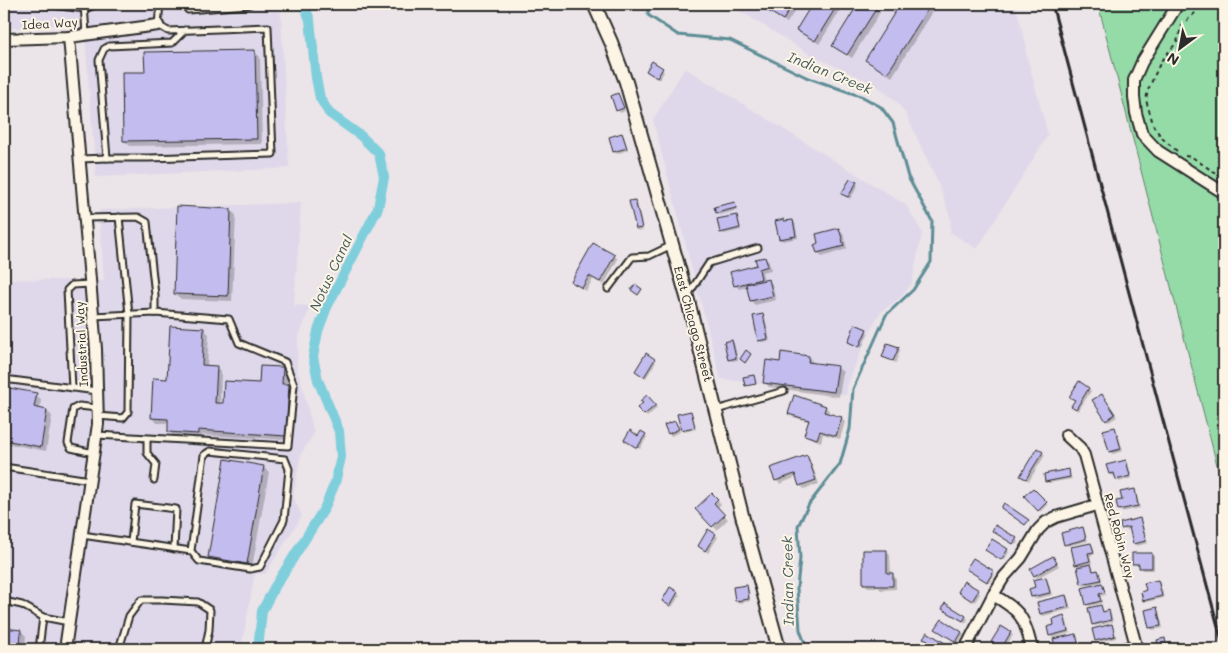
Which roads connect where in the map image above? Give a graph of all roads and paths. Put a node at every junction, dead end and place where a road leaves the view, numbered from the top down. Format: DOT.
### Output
graph roads {
  1 [pos="43,4"];
  2 [pos="97,4"];
  3 [pos="160,4"];
  4 [pos="184,4"];
  5 [pos="250,4"];
  6 [pos="594,4"];
  7 [pos="1178,4"];
  8 [pos="1200,4"];
  9 [pos="84,6"];
  10 [pos="158,25"];
  11 [pos="1220,28"];
  12 [pos="184,30"];
  13 [pos="1224,31"];
  14 [pos="86,35"];
  15 [pos="70,37"];
  16 [pos="4,39"];
  17 [pos="106,158"];
  18 [pos="80,159"];
  19 [pos="1224,179"];
  20 [pos="1224,194"];
  21 [pos="85,218"];
  22 [pos="118,218"];
  23 [pos="672,245"];
  24 [pos="758,248"];
  25 [pos="91,284"];
  26 [pos="608,289"];
  27 [pos="687,297"];
  28 [pos="155,313"];
  29 [pos="129,314"];
  30 [pos="94,316"];
  31 [pos="4,379"];
  32 [pos="72,388"];
  33 [pos="784,390"];
  34 [pos="97,391"];
  35 [pos="716,410"];
  36 [pos="97,412"];
  37 [pos="96,435"];
  38 [pos="1066,436"];
  39 [pos="147,439"];
  40 [pos="94,453"];
  41 [pos="4,468"];
  42 [pos="90,480"];
  43 [pos="154,480"];
  44 [pos="1098,505"];
  45 [pos="82,535"];
  46 [pos="131,542"];
  47 [pos="174,549"];
  48 [pos="191,551"];
  49 [pos="993,595"];
  50 [pos="4,601"];
  51 [pos="43,617"];
  52 [pos="69,622"];
  53 [pos="1137,647"];
  54 [pos="39,649"];
  55 [pos="65,649"];
  56 [pos="119,649"];
  57 [pos="206,649"];
  58 [pos="779,649"];
  59 [pos="966,649"];
  60 [pos="1032,649"];
  61 [pos="1122,649"];
  1 -- 9 [label="lane"];
  2 -- 9 [label="lane"];
  3 -- 10 [label="lane"];
  4 -- 5 [label="lane"];
  6 -- 23 [label="street, East Chicago Street"];
  7 -- 20 [label="street"];
  8 -- 19 [label="path"];
  9 -- 14 [label="lane"];
  10 -- 12 [label="lane"];
  10 -- 14 [label="street, Idea Way"];
  11 -- 13 [label="path"];
  12 -- 17 [label="lane"];
  12 -- 17 [label="lane"];
  14 -- 15 [label="street, Idea Way"];
  15 -- 16 [label="street, Idea Way"];
  15 -- 18 [label="street, Industrial Way"];
  17 -- 18 [label="lane"];
  18 -- 21 [label="street, Industrial Way"];
  21 -- 22 [label="lane"];
  21 -- 25 [label="street, Industrial Way"];
  22 -- 28 [label="lane"];
  22 -- 29 [label="lane"];
  23 -- 26 [label="lane"];
  23 -- 27 [label="street, East Chicago Street"];
  24 -- 27 [label="lane"];
  25 -- 30 [label="street, Industrial Way"];
  25 -- 32 [label="lane"];
  27 -- 35 [label="street, East Chicago Street"];
  28 -- 29 [label="lane"];
  28 -- 39 [label="lane"];
  29 -- 30 [label="lane"];
  29 -- 36 [label="lane"];
  30 -- 34 [label="street, Industrial Way"];
  31 -- 32 [label="lane"];
  32 -- 34 [label="lane"];
  33 -- 35 [label="lane"];
  34 -- 36 [label="street, Industrial Way"];
  35 -- 58 [label="street, East Chicago Street"];
  36 -- 37 [label="street, Industrial Way"];
  36 -- 40 [label="lane"];
  37 -- 39 [label="lane"];
  37 -- 40 [label="street, Industrial Way"];
  38 -- 44 [label="street, Red Robin Way"];
  39 -- 43 [label="lane"];
  40 -- 42 [label="street, Industrial Way"];
  41 -- 42 [label="lane"];
  42 -- 45 [label="street, Industrial Way"];
  44 -- 49 [label="street"];
  44 -- 53 [label="street, Red Robin Way"];
  45 -- 46 [label="lane"];
  45 -- 52 [label="street, Industrial Way"];
  46 -- 47 [label="lane"];
  46 -- 47 [label="lane"];
  47 -- 48 [label="lane"];
  48 -- 48 [label="lane"];
  49 -- 59 [label="street"];
  49 -- 60 [label="street"];
  50 -- 51 [label="lane"];
  51 -- 52 [label="lane"];
  51 -- 54 [label="lane"];
  52 -- 55 [label="street, Industrial Way"];
  53 -- 61 [label="street"];
  56 -- 57 [label="lane"];
}
